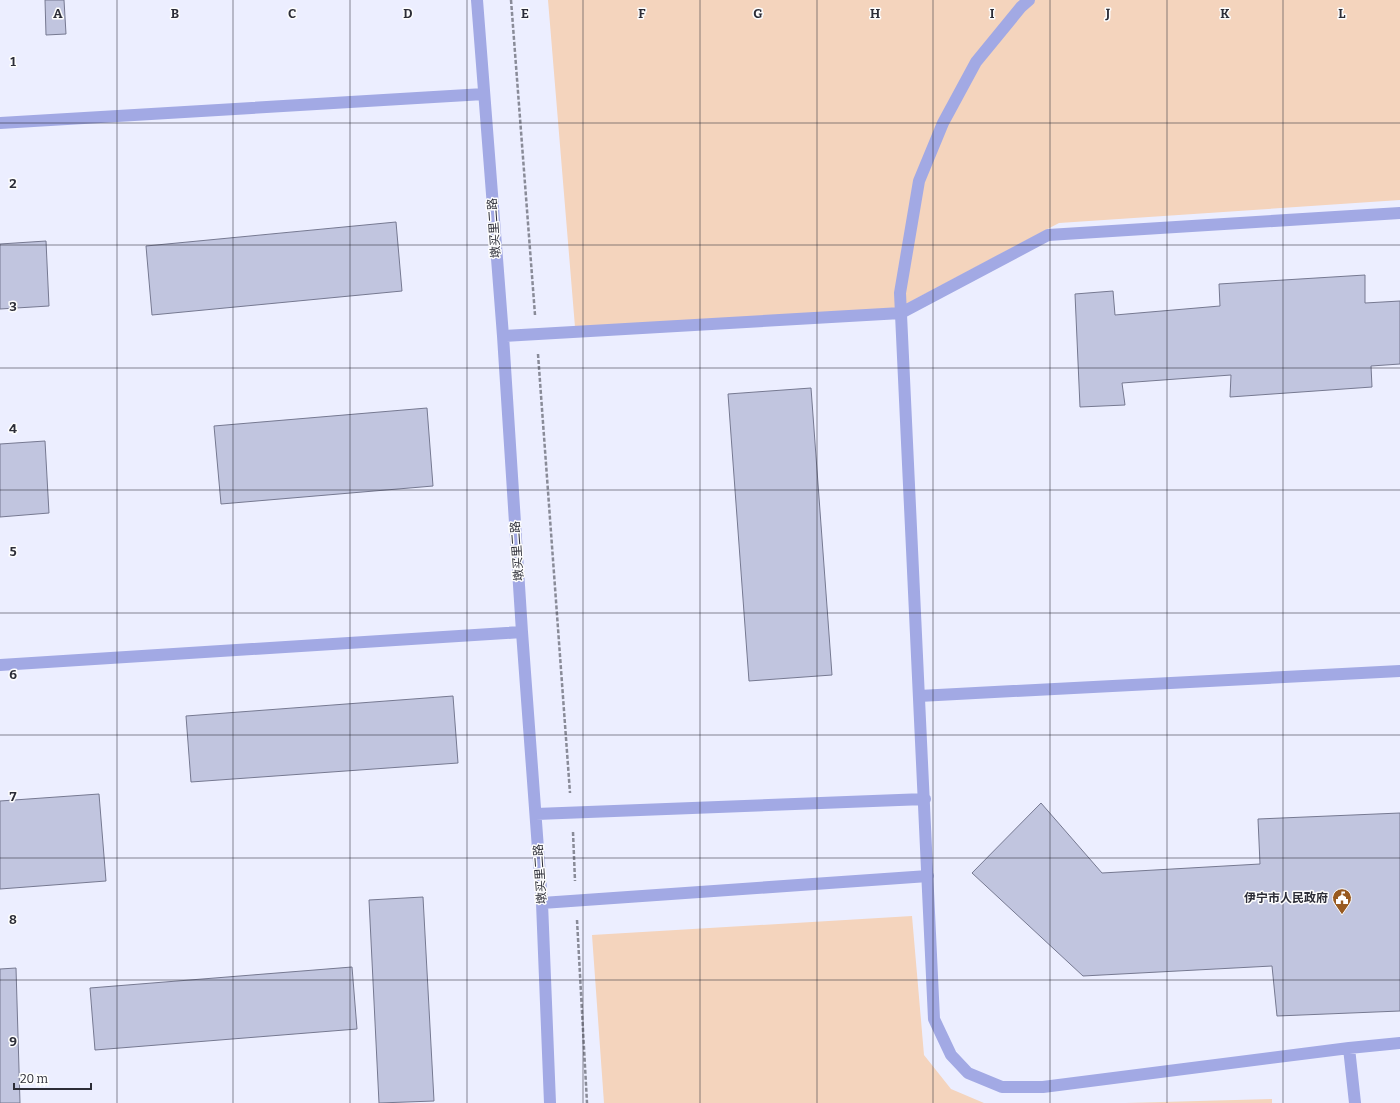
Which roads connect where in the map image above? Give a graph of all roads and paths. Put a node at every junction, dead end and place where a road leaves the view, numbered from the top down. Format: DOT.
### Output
graph roads {
  1 [pos="477,0"];
  2 [pos="511,0"];
  3 [pos="1029,0"];
  4 [pos="484,94"];
  5 [pos="0,123"];
  6 [pos="1400,213"];
  7 [pos="901,313"];
  8 [pos="536,334"];
  9 [pos="503,336"];
  10 [pos="522,632"];
  11 [pos="0,665"];
  12 [pos="1400,671"];
  13 [pos="919,696"];
  14 [pos="925,799"];
  15 [pos="572,813"];
  16 [pos="536,814"];
  17 [pos="928,876"];
  18 [pos="576,900"];
  19 [pos="542,903"];
  20 [pos="1400,1043"];
  21 [pos="1350,1048"];
  22 [pos="550,1103"];
  23 [pos="587,1103"];
  24 [pos="1355,1103"];
  1 -- 4 [label="street, 墩买里二路"];
  2 -- 8 [label="path"];
  3 -- 7 [label="street"];
  4 -- 5 [label="street"];
  4 -- 9 [label="street, 墩买里二路"];
  6 -- 7 [label="street"];
  7 -- 8 [label="street"];
  7 -- 13 [label="street"];
  8 -- 9 [label="street"];
  8 -- 15 [label="path"];
  9 -- 10 [label="street, 墩买里二路"];
  10 -- 11 [label="street"];
  10 -- 16 [label="street, 墩买里二路"];
  12 -- 13 [label="street"];
  13 -- 14 [label="street"];
  14 -- 15 [label="street"];
  14 -- 17 [label="street"];
  15 -- 16 [label="street"];
  15 -- 18 [label="path"];
  16 -- 19 [label="street, 墩买里二路"];
  17 -- 18 [label="street"];
  17 -- 21 [label="street"];
  18 -- 19 [label="street"];
  18 -- 23 [label="path"];
  19 -- 22 [label="street, 墩买里二路"];
  20 -- 21 [label="street"];
  21 -- 24 [label="street"];
}
